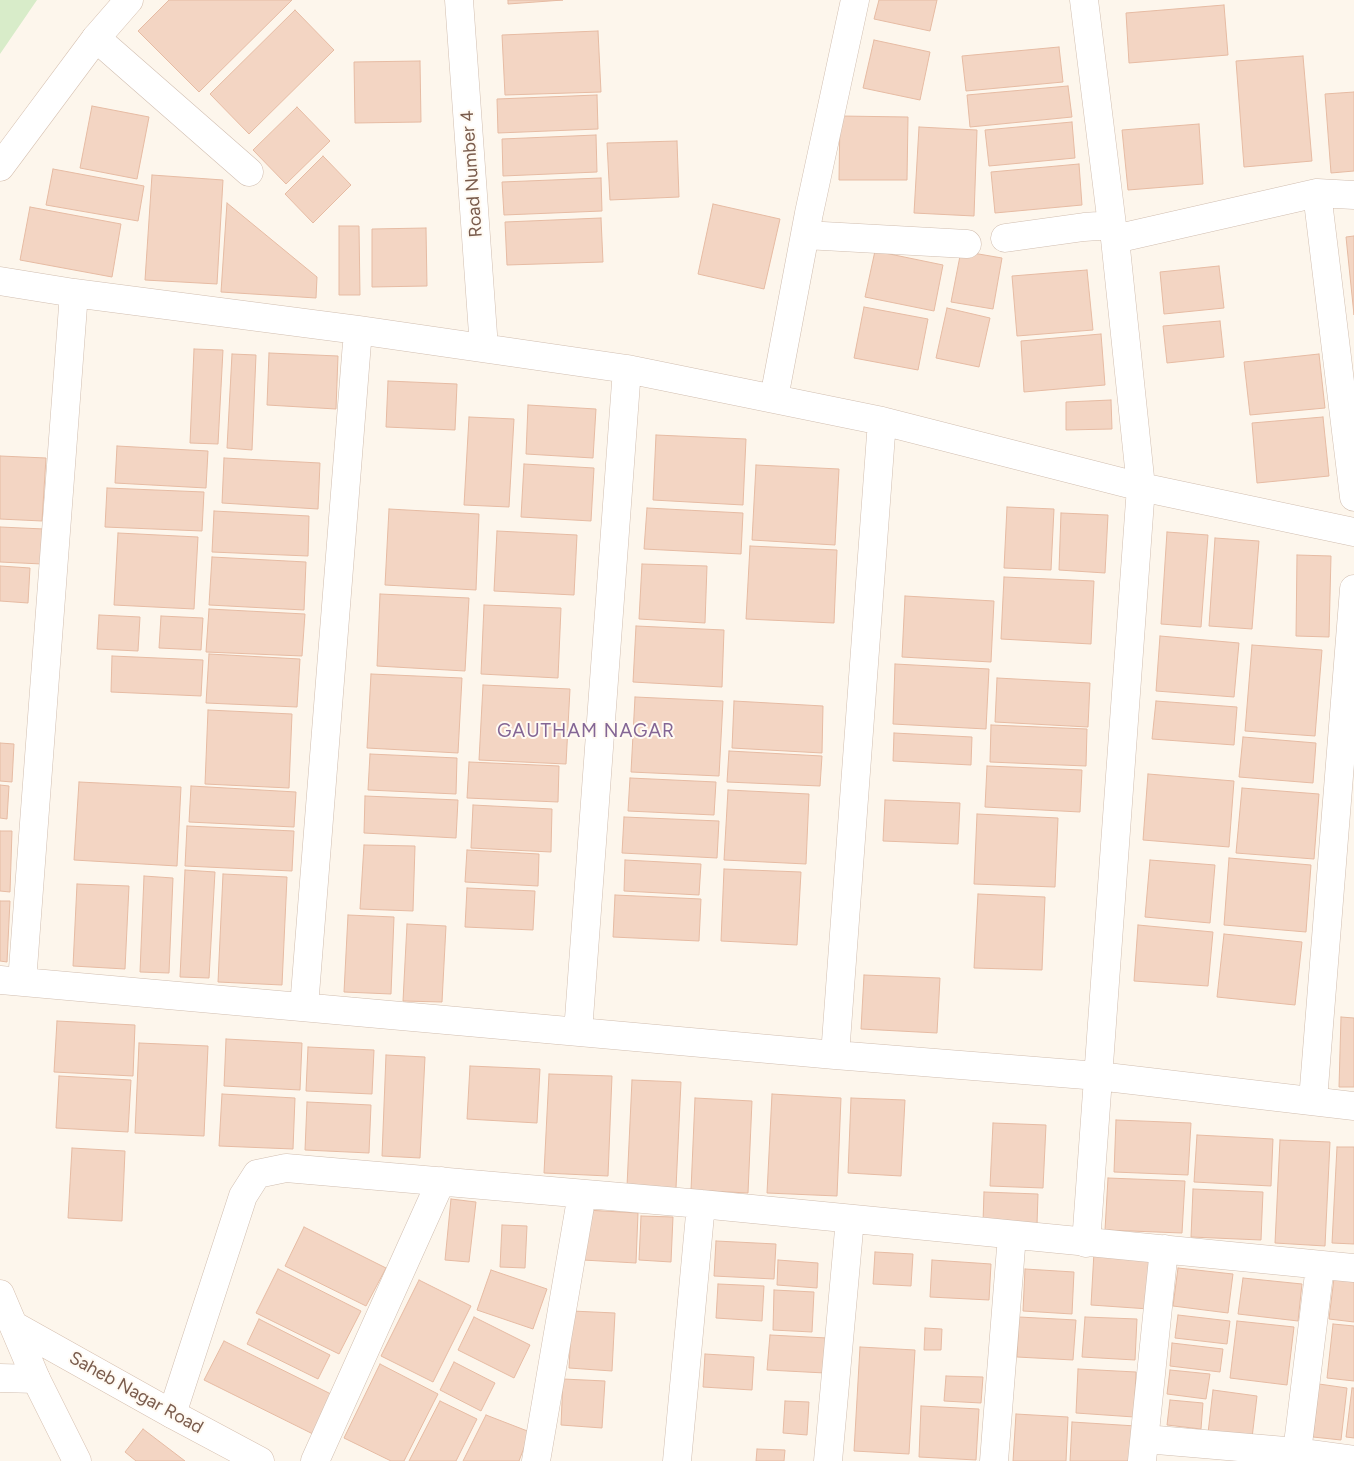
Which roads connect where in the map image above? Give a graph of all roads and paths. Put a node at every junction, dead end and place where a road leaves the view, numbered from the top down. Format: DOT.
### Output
graph roads {
  1 [pos="129,0"];
  2 [pos="459,0"];
  3 [pos="855,0"];
  4 [pos="1084,0"];
  5 [pos="96,38"];
  6 [pos="0,167"];
  7 [pos="249,172"];
  8 [pos="1317,194"];
  9 [pos="1354,196"];
  10 [pos="1114,232"];
  11 [pos="805,234"];
  12 [pos="1005,238"];
  13 [pos="967,244"];
  14 [pos="0,281"];
  15 [pos="74,294"];
  16 [pos="358,330"];
  17 [pos="484,348"];
  18 [pos="627,369"];
  19 [pos="774,398"];
  20 [pos="882,421"];
  21 [pos="1141,487"];
  22 [pos="1354,497"];
  23 [pos="1354,532"];
  24 [pos="1354,589"];
  25 [pos="11,981"];
  26 [pos="304,1007"];
  27 [pos="578,1032"];
  28 [pos="835,1055"];
  29 [pos="1098,1076"];
  30 [pos="1313,1100"];
  31 [pos="1354,1106"];
  32 [pos="440,1181"];
  33 [pos="582,1194"];
  34 [pos="701,1204"];
  35 [pos="850,1219"];
  36 [pos="1012,1235"];
  37 [pos="1086,1242"];
  38 [pos="1164,1248"];
  39 [pos="1320,1266"];
  40 [pos="1354,1268"];
  41 [pos="0,1294"];
  42 [pos="13,1325"];
  43 [pos="0,1378"];
  44 [pos="36,1379"];
  45 [pos="172,1414"];
  46 [pos="1143,1450"];
  47 [pos="1297,1452"];
  48 [pos="1354,1460"];
  49 [pos="77,1461"];
  50 [pos="260,1461"];
  51 [pos="315,1461"];
  52 [pos="536,1461"];
  53 [pos="677,1461"];
  54 [pos="828,1461"];
  55 [pos="994,1461"];
  1 -- 5 [label="street"];
  2 -- 17 [label="street, Road Number 4"];
  3 -- 11 [label="street"];
  4 -- 10 [label="street"];
  5 -- 6 [label="street"];
  5 -- 7 [label="street"];
  8 -- 9 [label="street"];
  8 -- 10 [label="street"];
  8 -- 22 [label="street"];
  10 -- 12 [label="street"];
  10 -- 21 [label="street"];
  11 -- 13 [label="street"];
  11 -- 19 [label="street"];
  14 -- 15 [label="street"];
  15 -- 16 [label="street"];
  15 -- 25 [label="street"];
  16 -- 17 [label="street"];
  16 -- 26 [label="street"];
  17 -- 18 [label="street"];
  18 -- 19 [label="street"];
  18 -- 27 [label="street"];
  19 -- 20 [label="street"];
  20 -- 21 [label="street"];
  20 -- 28 [label="street"];
  21 -- 23 [label="street"];
  21 -- 29 [label="street"];
  24 -- 30 [label="street"];
  25 -- 26 [label="street"];
  26 -- 27 [label="street"];
  27 -- 28 [label="street"];
  28 -- 29 [label="street"];
  29 -- 30 [label="street"];
  29 -- 37 [label="street"];
  30 -- 31 [label="street"];
  32 -- 33 [label="street"];
  32 -- 45 [label="street"];
  32 -- 51 [label="street"];
  33 -- 34 [label="street"];
  33 -- 52 [label="street"];
  34 -- 35 [label="street"];
  34 -- 53 [label="street"];
  35 -- 36 [label="street"];
  35 -- 54 [label="street"];
  36 -- 37 [label="street"];
  36 -- 55 [label="street"];
  37 -- 38 [label="street"];
  38 -- 39 [label="street"];
  38 -- 46 [label="street"];
  39 -- 40 [label="street"];
  39 -- 47 [label="street"];
  41 -- 42 [label="street"];
  42 -- 44 [label="street"];
  42 -- 45 [label="street, Saheb Nagar Road"];
  43 -- 44 [label="street"];
  44 -- 49 [label="street"];
  45 -- 50 [label="street, Saheb Nagar Road"];
  46 -- 47 [label="street"];
  47 -- 48 [label="street"];
}
